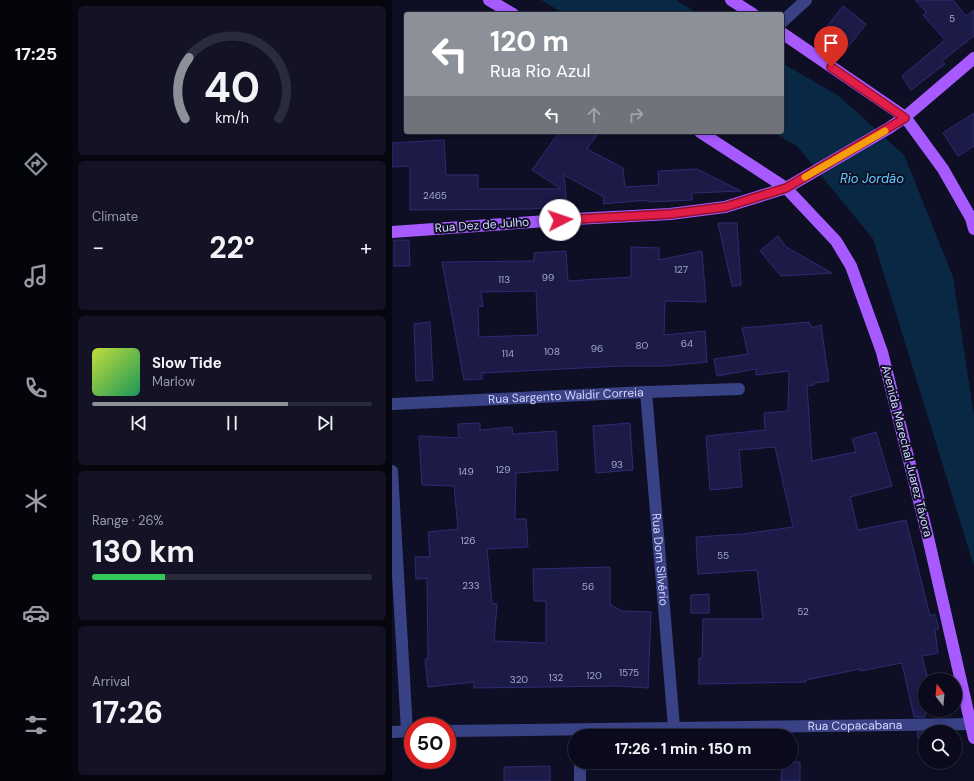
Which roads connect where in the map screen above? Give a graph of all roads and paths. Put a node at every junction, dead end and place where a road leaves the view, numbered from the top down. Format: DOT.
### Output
graph roads {
  1 [pos="489,0"];
  2 [pos="731,0"];
  3 [pos="806,0"];
  4 [pos="510,12"];
  5 [pos="750,12"];
  6 [pos="784,20"];
  7 [pos="784,34"];
  8 [pos="974,58"];
  9 [pos="905,118"];
  10 [pos="703,134"];
  11 [pos="786,188"];
  12 [pos="974,229"];
  13 [pos="392,232"];
  14 [pos="739,390"];
  15 [pos="646,392"];
  16 [pos="392,404"];
  17 [pos="392,471"];
  18 [pos="409,717"];
  19 [pos="973,725"];
  20 [pos="674,727"];
  21 [pos="643,729"];
  22 [pos="404,731"];
  23 [pos="456,731"];
  24 [pos="392,732"];
  25 [pos="568,733"];
  26 [pos="974,738"];
  27 [pos="580,769"];
  28 [pos="580,781"];
  1 -- 4 [label="main road"];
  2 -- 5 [label="main road"];
  3 -- 6 [label="street"];
  7 -- 9 [label="main road"];
  8 -- 9 [label="main road, Rua Dez de Julho"];
  9 -- 11 [label="main road, Rua Dez de Julho"];
  9 -- 12 [label="main road"];
  10 -- 11 [label="main road, Avenida Marechal Juarez Távora"];
  11 -- 13 [label="main road, Rua Dez de Julho"];
  11 -- 19 [label="main road, Avenida Marechal Juarez Távora"];
  14 -- 15 [label="street, Rua Sargento Waldir Correia"];
  15 -- 16 [label="street, Rua Sargento Waldir Correia"];
  15 -- 20 [label="street, Rua Dom Silvério"];
  17 -- 18 [label="street"];
  19 -- 20 [label="street, Rua Copacabana"];
  19 -- 26 [label="main road, Avenida Marechal Juarez Távora"];
  20 -- 21 [label="street, Rua Copacabana"];
  22 -- 24 [label="street"];
  23 -- 25 [label="street, Rua Copacabana"];
  27 -- 28 [label="street"];
}
